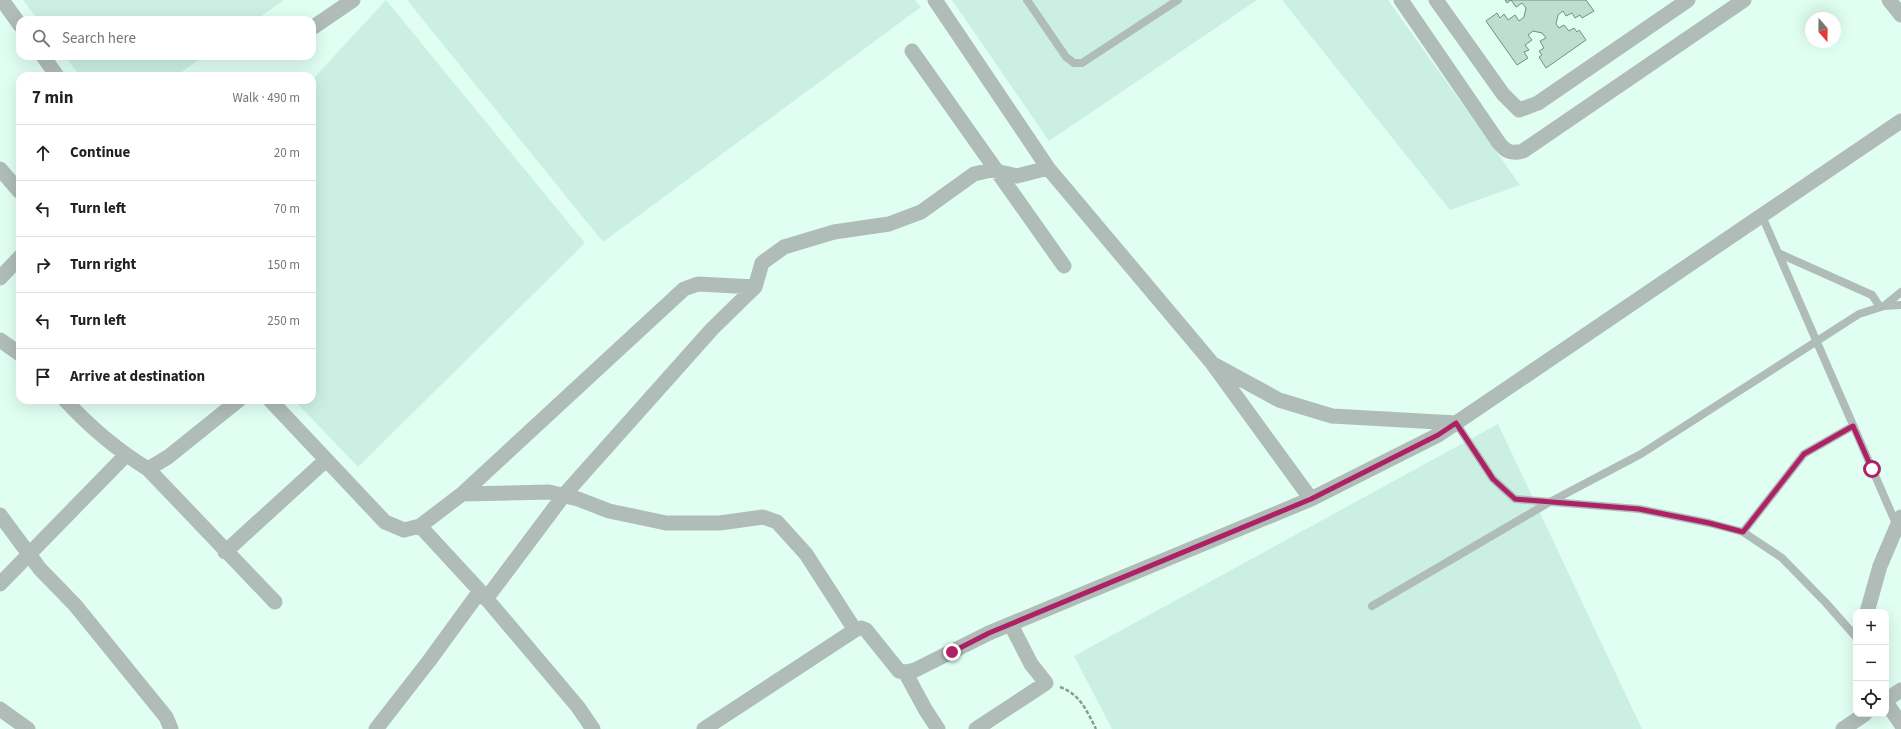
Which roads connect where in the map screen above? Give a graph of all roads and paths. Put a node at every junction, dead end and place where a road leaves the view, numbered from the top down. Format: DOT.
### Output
graph roads {
  1 [pos="2,0"];
  2 [pos="353,0"];
  3 [pos="935,0"];
  4 [pos="1026,0"];
  5 [pos="1178,0"];
  6 [pos="1401,0"];
  7 [pos="1436,0"];
  8 [pos="1688,0"];
  9 [pos="1744,0"];
  10 [pos="1889,0"];
  11 [pos="1901,15"];
  12 [pos="16,19"];
  13 [pos="316,25"];
  14 [pos="912,51"];
  15 [pos="46,60"];
  16 [pos="54,72"];
  17 [pos="1901,121"];
  18 [pos="1048,168"];
  19 [pos="0,169"];
  20 [pos="998,173"];
  21 [pos="16,187"];
  22 [pos="1762,216"];
  23 [pos="1778,253"];
  24 [pos="16,261"];
  25 [pos="1064,266"];
  26 [pos="0,278"];
  27 [pos="755,287"];
  28 [pos="1901,292"];
  29 [pos="1901,305"];
  30 [pos="1882,307"];
  31 [pos="0,340"];
  32 [pos="1816,342"];
  33 [pos="16,351"];
  34 [pos="1212,363"];
  35 [pos="69,404"];
  36 [pos="234,404"];
  37 [pos="274,404"];
  38 [pos="1456,423"];
  39 [pos="1853,426"];
  40 [pos="126,455"];
  41 [pos="326,460"];
  42 [pos="148,469"];
  43 [pos="462,494"];
  44 [pos="564,495"];
  45 [pos="1311,499"];
  46 [pos="1548,503"];
  47 [pos="0,515"];
  48 [pos="1899,522"];
  49 [pos="420,526"];
  50 [pos="1743,532"];
  51 [pos="225,552"];
  52 [pos="29,555"];
  53 [pos="0,584"];
  54 [pos="483,595"];
  55 [pos="275,602"];
  56 [pos="1372,606"];
  57 [pos="1868,609"];
  58 [pos="1011,625"];
  59 [pos="854,630"];
  60 [pos="1853,634"];
  61 [pos="905,672"];
  62 [pos="1046,683"];
  63 [pos="1901,690"];
  64 [pos="1889,699"];
  65 [pos="1889,706"];
  66 [pos="0,709"];
  67 [pos="1861,717"];
  68 [pos="1901,724"];
  69 [pos="28,729"];
  70 [pos="171,729"];
  71 [pos="376,729"];
  72 [pos="593,729"];
  73 [pos="704,729"];
  74 [pos="938,729"];
  75 [pos="976,729"];
  76 [pos="1096,729"];
  77 [pos="1844,729"];
  1 -- 12 [label="street"];
  2 -- 13 [label="street"];
  3 -- 18 [label="street"];
  4 -- 5 [label="lane"];
  6 -- 9 [label="street"];
  7 -- 8 [label="street"];
  10 -- 11 [label="street"];
  14 -- 20 [label="street"];
  15 -- 16 [label="street"];
  17 -- 22 [label="street"];
  18 -- 20 [label="street"];
  18 -- 34 [label="street"];
  19 -- 21 [label="street"];
  20 -- 25 [label="street"];
  20 -- 27 [label="street"];
  22 -- 23 [label="lane"];
  22 -- 38 [label="street"];
  23 -- 30 [label="lane"];
  23 -- 32 [label="lane"];
  24 -- 26 [label="street"];
  27 -- 43 [label="street"];
  27 -- 44 [label="street"];
  28 -- 30 [label="lane"];
  29 -- 30 [label="lane"];
  30 -- 32 [label="lane"];
  31 -- 33 [label="street"];
  32 -- 39 [label="lane"];
  32 -- 46 [label="lane"];
  34 -- 38 [label="street"];
  34 -- 45 [label="street"];
  35 -- 40 [label="street"];
  36 -- 42 [label="street"];
  37 -- 41 [label="street"];
  38 -- 45 [label="street"];
  38 -- 46 [label="lane"];
  39 -- 48 [label="lane"];
  39 -- 50 [label="lane"];
  40 -- 42 [label="street"];
  40 -- 52 [label="street"];
  41 -- 49 [label="street"];
  41 -- 51 [label="street"];
  42 -- 51 [label="street"];
  43 -- 44 [label="street"];
  43 -- 49 [label="street"];
  44 -- 54 [label="street"];
  44 -- 59 [label="street"];
  45 -- 58 [label="street"];
  46 -- 50 [label="lane"];
  46 -- 56 [label="lane"];
  47 -- 52 [label="street"];
  48 -- 57 [label="street"];
  49 -- 54 [label="street"];
  50 -- 60 [label="lane"];
  51 -- 55 [label="street"];
  52 -- 53 [label="street"];
  52 -- 70 [label="street"];
  54 -- 71 [label="street"];
  54 -- 72 [label="street"];
  58 -- 61 [label="street"];
  58 -- 62 [label="street"];
  59 -- 61 [label="street"];
  59 -- 73 [label="street"];
  61 -- 74 [label="street"];
  62 -- 75 [label="street"];
  62 -- 76 [label="path"];
  63 -- 64 [label="street"];
  65 -- 68 [label="street"];
  66 -- 69 [label="street"];
  67 -- 77 [label="street"];
}
